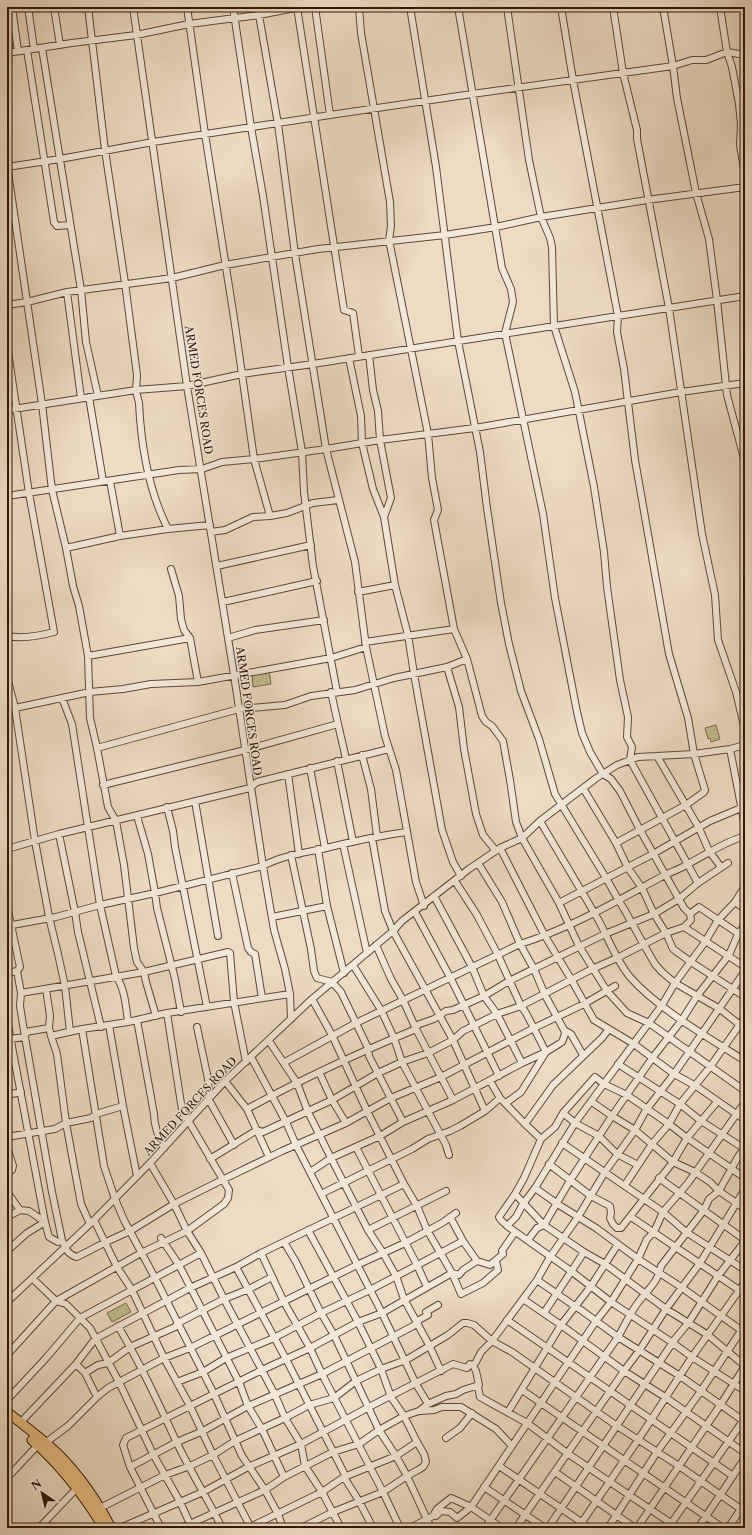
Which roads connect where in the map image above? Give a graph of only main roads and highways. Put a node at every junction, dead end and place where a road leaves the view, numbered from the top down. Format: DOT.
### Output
graph roads {
  1 [pos="7,1412"];
  2 [pos="7,1419"];
  3 [pos="41,1444"];
  4 [pos="104,1528"];
  5 [pos="111,1528"];
  1 -- 3 [label="highway"];
  2 -- 3 [label="highway"];
  3 -- 4 [label="highway"];
  3 -- 5 [label="highway"];
}
